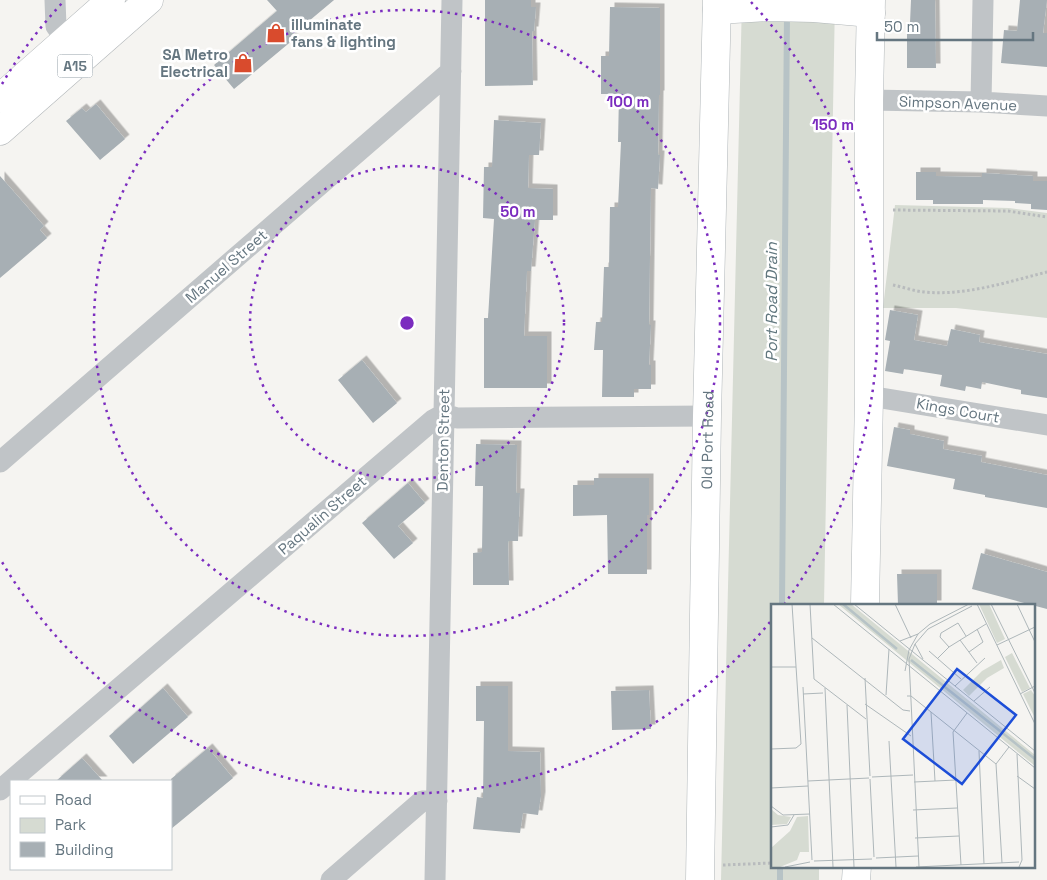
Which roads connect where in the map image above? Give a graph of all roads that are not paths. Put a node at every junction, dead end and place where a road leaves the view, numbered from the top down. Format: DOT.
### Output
graph roads {
  1 [pos="55,0"];
  2 [pos="111,0"];
  3 [pos="149,0"];
  4 [pos="452,0"];
  5 [pos="983,0"];
  6 [pos="717,5"];
  7 [pos="871,6"];
  8 [pos="73,50"];
  9 [pos="451,71"];
  10 [pos="0,98"];
  11 [pos="869,100"];
  12 [pos="980,102"];
  13 [pos="1047,106"];
  14 [pos="0,131"];
  15 [pos="869,396"];
  16 [pos="444,414"];
  17 [pos="707,416"];
  18 [pos="1047,426"];
  19 [pos="0,462"];
  20 [pos="865,604"];
  21 [pos="12,780"];
  22 [pos="10,781"];
  23 [pos="0,790"];
  24 [pos="437,801"];
  25 [pos="707,872"];
  26 [pos="331,880"];
  27 [pos="435,880"];
  1 -- 8 [label="street"];
  2 -- 8 [label="main road, A15"];
  3 -- 8 [label="main road, A15"];
  4 -- 9 [label="street, Denton Street"];
  5 -- 12 [label="street"];
  6 -- 7 [label="main road"];
  6 -- 17 [label="main road, Old Port Road"];
  7 -- 11 [label="main road"];
  8 -- 10 [label="main road, A15"];
  8 -- 14 [label="main road, A15"];
  9 -- 16 [label="street, Denton Street"];
  9 -- 19 [label="street, Manuel Street"];
  11 -- 12 [label="street, Simpson Avenue"];
  11 -- 15 [label="main road"];
  12 -- 13 [label="street, Simpson Avenue"];
  15 -- 18 [label="street, Kings Court"];
  15 -- 20 [label="main road"];
  16 -- 17 [label="street"];
  16 -- 21 [label="street, Paqualin Street"];
  16 -- 24 [label="street, Denton Street"];
  17 -- 25 [label="main road, Old Port Road"];
  22 -- 23 [label="street, Paqualin Street"];
  24 -- 26 [label="street"];
  24 -- 27 [label="street, Denton Street"];
}
